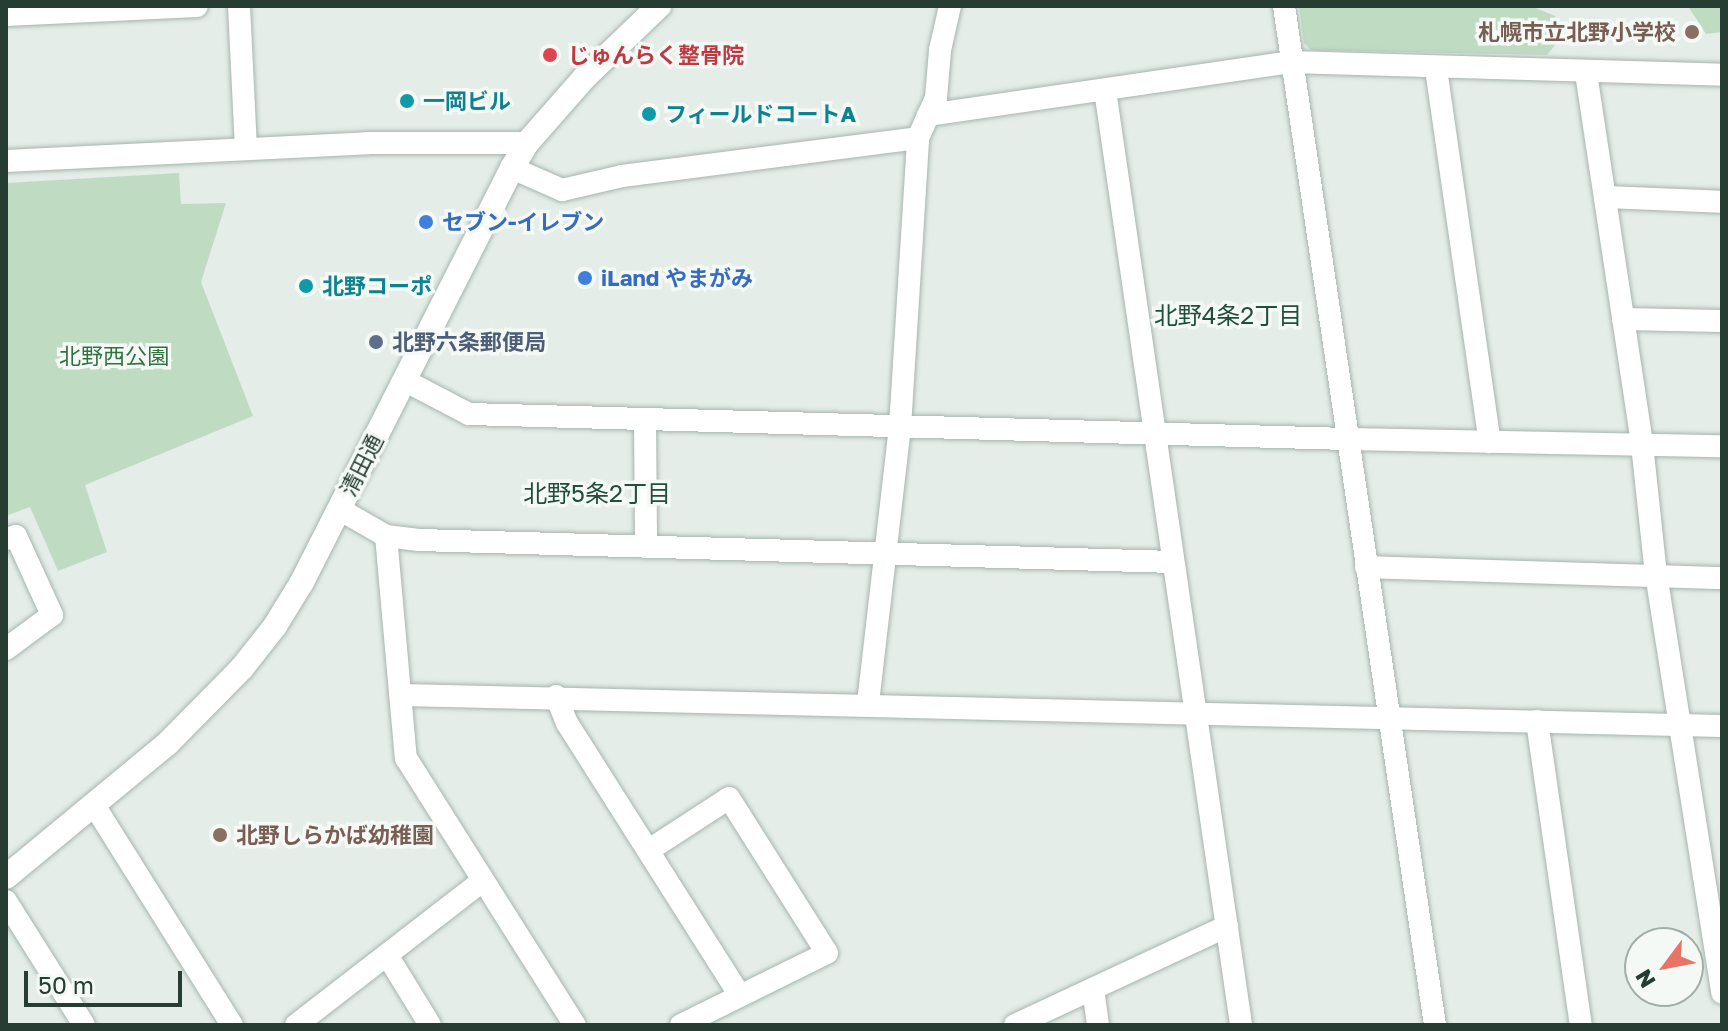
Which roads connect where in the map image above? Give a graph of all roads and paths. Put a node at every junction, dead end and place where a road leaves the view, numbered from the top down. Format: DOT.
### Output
graph roads {
  1 [pos="197,6"];
  2 [pos="239,6"];
  3 [pos="659,6"];
  4 [pos="950,6"];
  5 [pos="1284,6"];
  6 [pos="89,9"];
  7 [pos="6,15"];
  8 [pos="1293,62"];
  9 [pos="1436,69"];
  10 [pos="1586,73"];
  11 [pos="1722,75"];
  12 [pos="1105,90"];
  13 [pos="928,115"];
  14 [pos="918,138"];
  15 [pos="527,143"];
  16 [pos="246,148"];
  17 [pos="6,161"];
  18 [pos="512,168"];
  19 [pos="1605,197"];
  20 [pos="1722,202"];
  21 [pos="1623,319"];
  22 [pos="1722,321"];
  23 [pos="404,380"];
  24 [pos="645,420"];
  25 [pos="900,427"];
  26 [pos="1156,434"];
  27 [pos="1347,439"];
  28 [pos="1490,442"];
  29 [pos="1642,444"];
  30 [pos="1722,446"];
  31 [pos="339,509"];
  32 [pos="386,536"];
  33 [pos="6,539"];
  34 [pos="646,547"];
  35 [pos="887,554"];
  36 [pos="1173,562"];
  37 [pos="1366,567"];
  38 [pos="1656,574"];
  39 [pos="1722,578"];
  40 [pos="6,649"];
  41 [pos="402,695"];
  42 [pos="556,696"];
  43 [pos="868,703"];
  44 [pos="1194,712"];
  45 [pos="1390,717"];
  46 [pos="1537,721"];
  47 [pos="1679,725"];
  48 [pos="1722,726"];
  49 [pos="94,805"];
  50 [pos="649,850"];
  51 [pos="6,877"];
  52 [pos="482,881"];
  53 [pos="6,901"];
  54 [pos="1227,926"];
  55 [pos="387,955"];
  56 [pos="1093,989"];
  57 [pos="1722,993"];
  58 [pos="739,994"];
  59 [pos="84,1025"];
  60 [pos="232,1025"];
  61 [pos="296,1025"];
  62 [pos="430,1025"];
  63 [pos="575,1025"];
  64 [pos="681,1025"];
  65 [pos="1015,1025"];
  66 [pos="1098,1025"];
  67 [pos="1241,1025"];
  68 [pos="1435,1025"];
  69 [pos="1581,1025"];
  1 -- 6 [label="street"];
  2 -- 16 [label="street"];
  3 -- 15 [label="street, 清田通"];
  4 -- 13 [label="street"];
  5 -- 8 [label="street"];
  6 -- 7 [label="street"];
  8 -- 9 [label="street"];
  8 -- 12 [label="street"];
  8 -- 27 [label="street"];
  9 -- 10 [label="street"];
  9 -- 28 [label="street"];
  10 -- 11 [label="street"];
  10 -- 19 [label="street"];
  12 -- 13 [label="street"];
  12 -- 26 [label="street"];
  13 -- 14 [label="street"];
  14 -- 18 [label="street"];
  14 -- 25 [label="street"];
  15 -- 16 [label="street"];
  15 -- 18 [label="street, 清田通"];
  16 -- 17 [label="street"];
  18 -- 23 [label="street, 清田通"];
  19 -- 20 [label="street"];
  19 -- 21 [label="street"];
  21 -- 22 [label="street"];
  21 -- 29 [label="street"];
  23 -- 24 [label="street"];
  23 -- 31 [label="street, 清田通"];
  24 -- 25 [label="street"];
  24 -- 34 [label="street"];
  25 -- 26 [label="street"];
  25 -- 35 [label="street"];
  26 -- 27 [label="street"];
  26 -- 36 [label="street"];
  27 -- 28 [label="street"];
  27 -- 37 [label="street"];
  28 -- 29 [label="street"];
  29 -- 30 [label="street"];
  29 -- 38 [label="street"];
  31 -- 32 [label="street"];
  31 -- 49 [label="street, 清田通"];
  32 -- 34 [label="street"];
  32 -- 41 [label="street"];
  33 -- 40 [label="street"];
  34 -- 35 [label="street"];
  35 -- 36 [label="street"];
  35 -- 43 [label="street"];
  36 -- 44 [label="street"];
  37 -- 38 [label="street"];
  37 -- 45 [label="street"];
  38 -- 39 [label="street"];
  38 -- 47 [label="street"];
  41 -- 42 [label="street"];
  41 -- 52 [label="street"];
  42 -- 43 [label="street"];
  42 -- 50 [label="street"];
  43 -- 44 [label="street"];
  44 -- 45 [label="street"];
  44 -- 54 [label="street"];
  45 -- 46 [label="street"];
  45 -- 68 [label="street"];
  46 -- 47 [label="street"];
  46 -- 69 [label="street"];
  47 -- 48 [label="street"];
  47 -- 57 [label="street"];
  49 -- 51 [label="street, 清田通"];
  49 -- 60 [label="street"];
  50 -- 58 [label="street"];
  50 -- 58 [label="street"];
  52 -- 55 [label="street"];
  52 -- 63 [label="street"];
  53 -- 59 [label="street"];
  54 -- 56 [label="street"];
  54 -- 67 [label="street"];
  55 -- 61 [label="street"];
  55 -- 62 [label="street"];
  56 -- 65 [label="street"];
  56 -- 66 [label="street"];
  58 -- 64 [label="street"];
}
